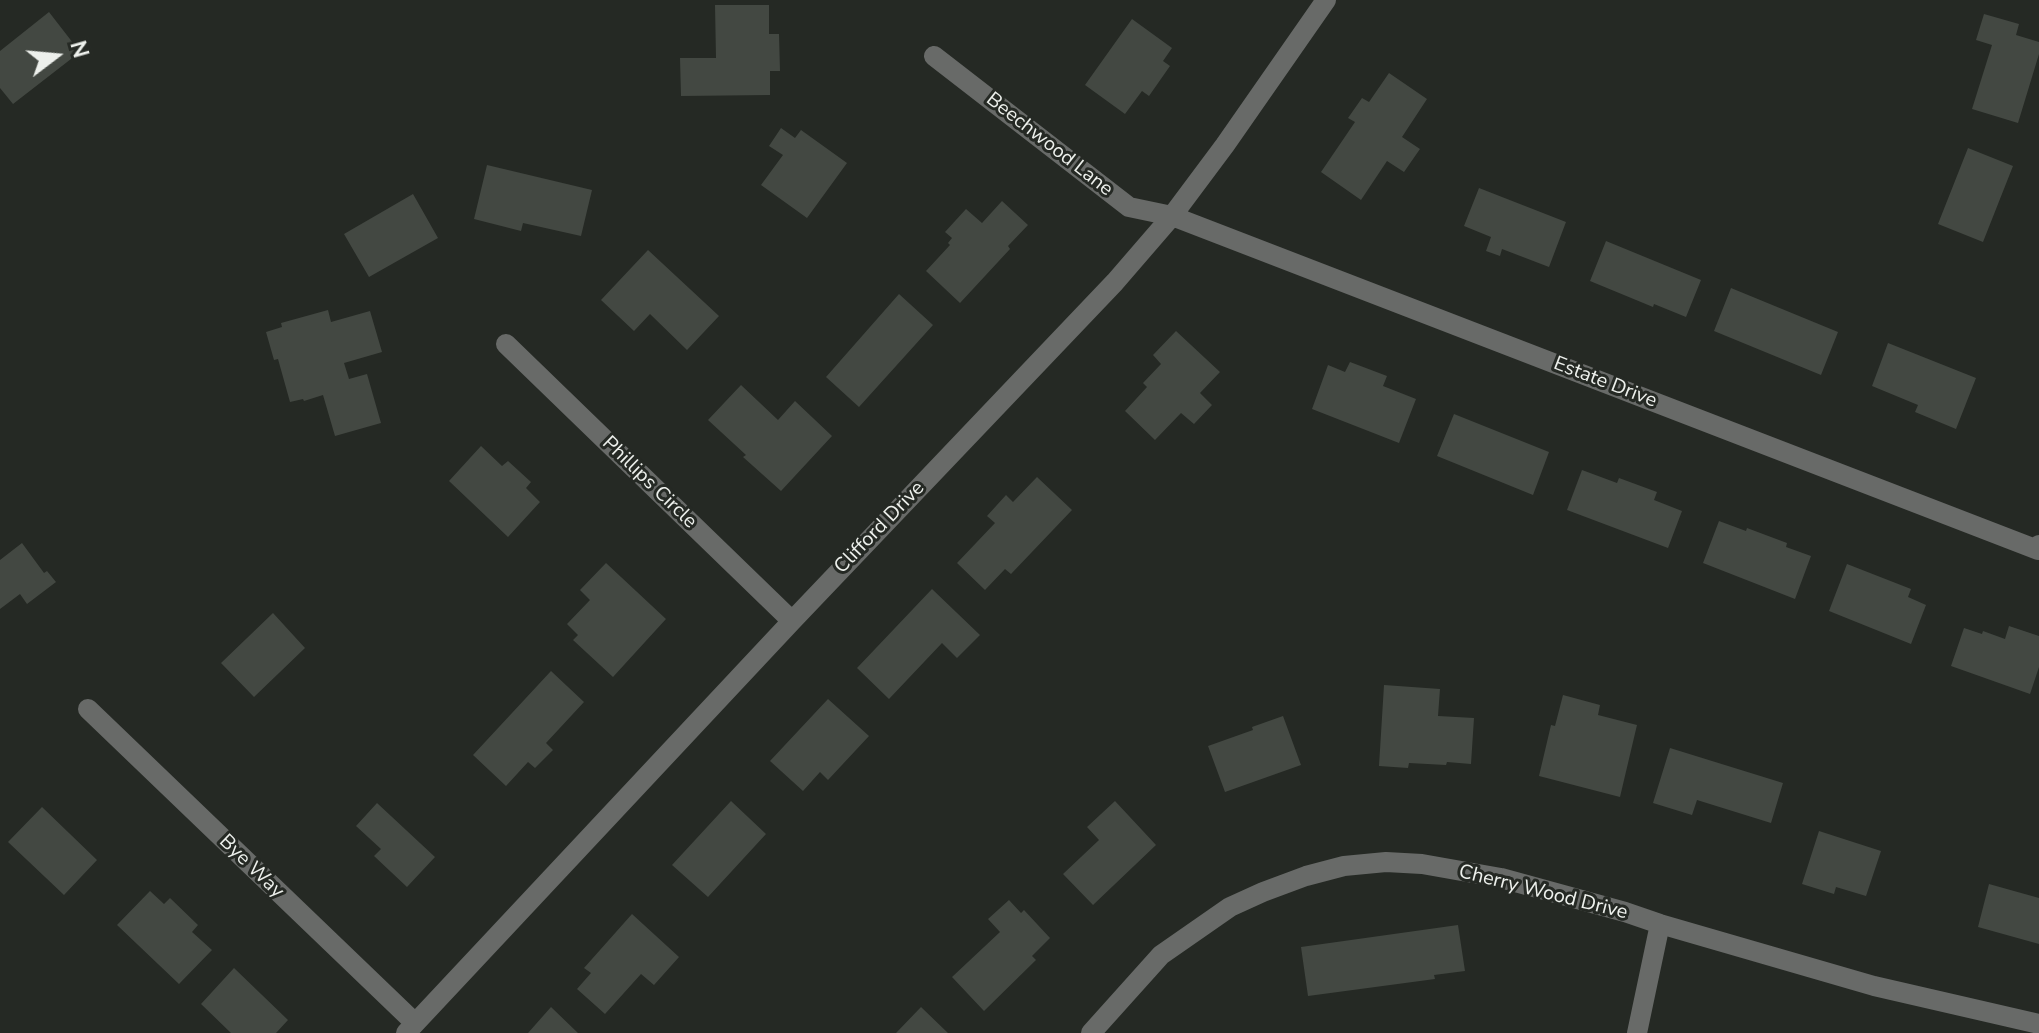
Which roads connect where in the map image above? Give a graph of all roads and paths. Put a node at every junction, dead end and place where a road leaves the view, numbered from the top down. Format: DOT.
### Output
graph roads {
  1 [pos="1326,0"];
  2 [pos="934,56"];
  3 [pos="1172,216"];
  4 [pos="506,344"];
  5 [pos="2038,547"];
  6 [pos="792,621"];
  7 [pos="88,709"];
  8 [pos="1660,924"];
  9 [pos="2039,1024"];
  10 [pos="411,1028"];
  11 [pos="1091,1033"];
  12 [pos="1637,1033"];
  1 -- 3 [label="street, Clifford Drive"];
  2 -- 3 [label="street, Beechwood Lane"];
  3 -- 5 [label="street, Estate Drive"];
  3 -- 6 [label="street, Clifford Drive"];
  4 -- 6 [label="street, Phillips Circle"];
  6 -- 10 [label="street, Clifford Drive"];
  7 -- 10 [label="street, Bye Way"];
  8 -- 9 [label="street, Cherry Wood Drive"];
  8 -- 11 [label="street, Cherry Wood Drive"];
  8 -- 12 [label="street"];
}
